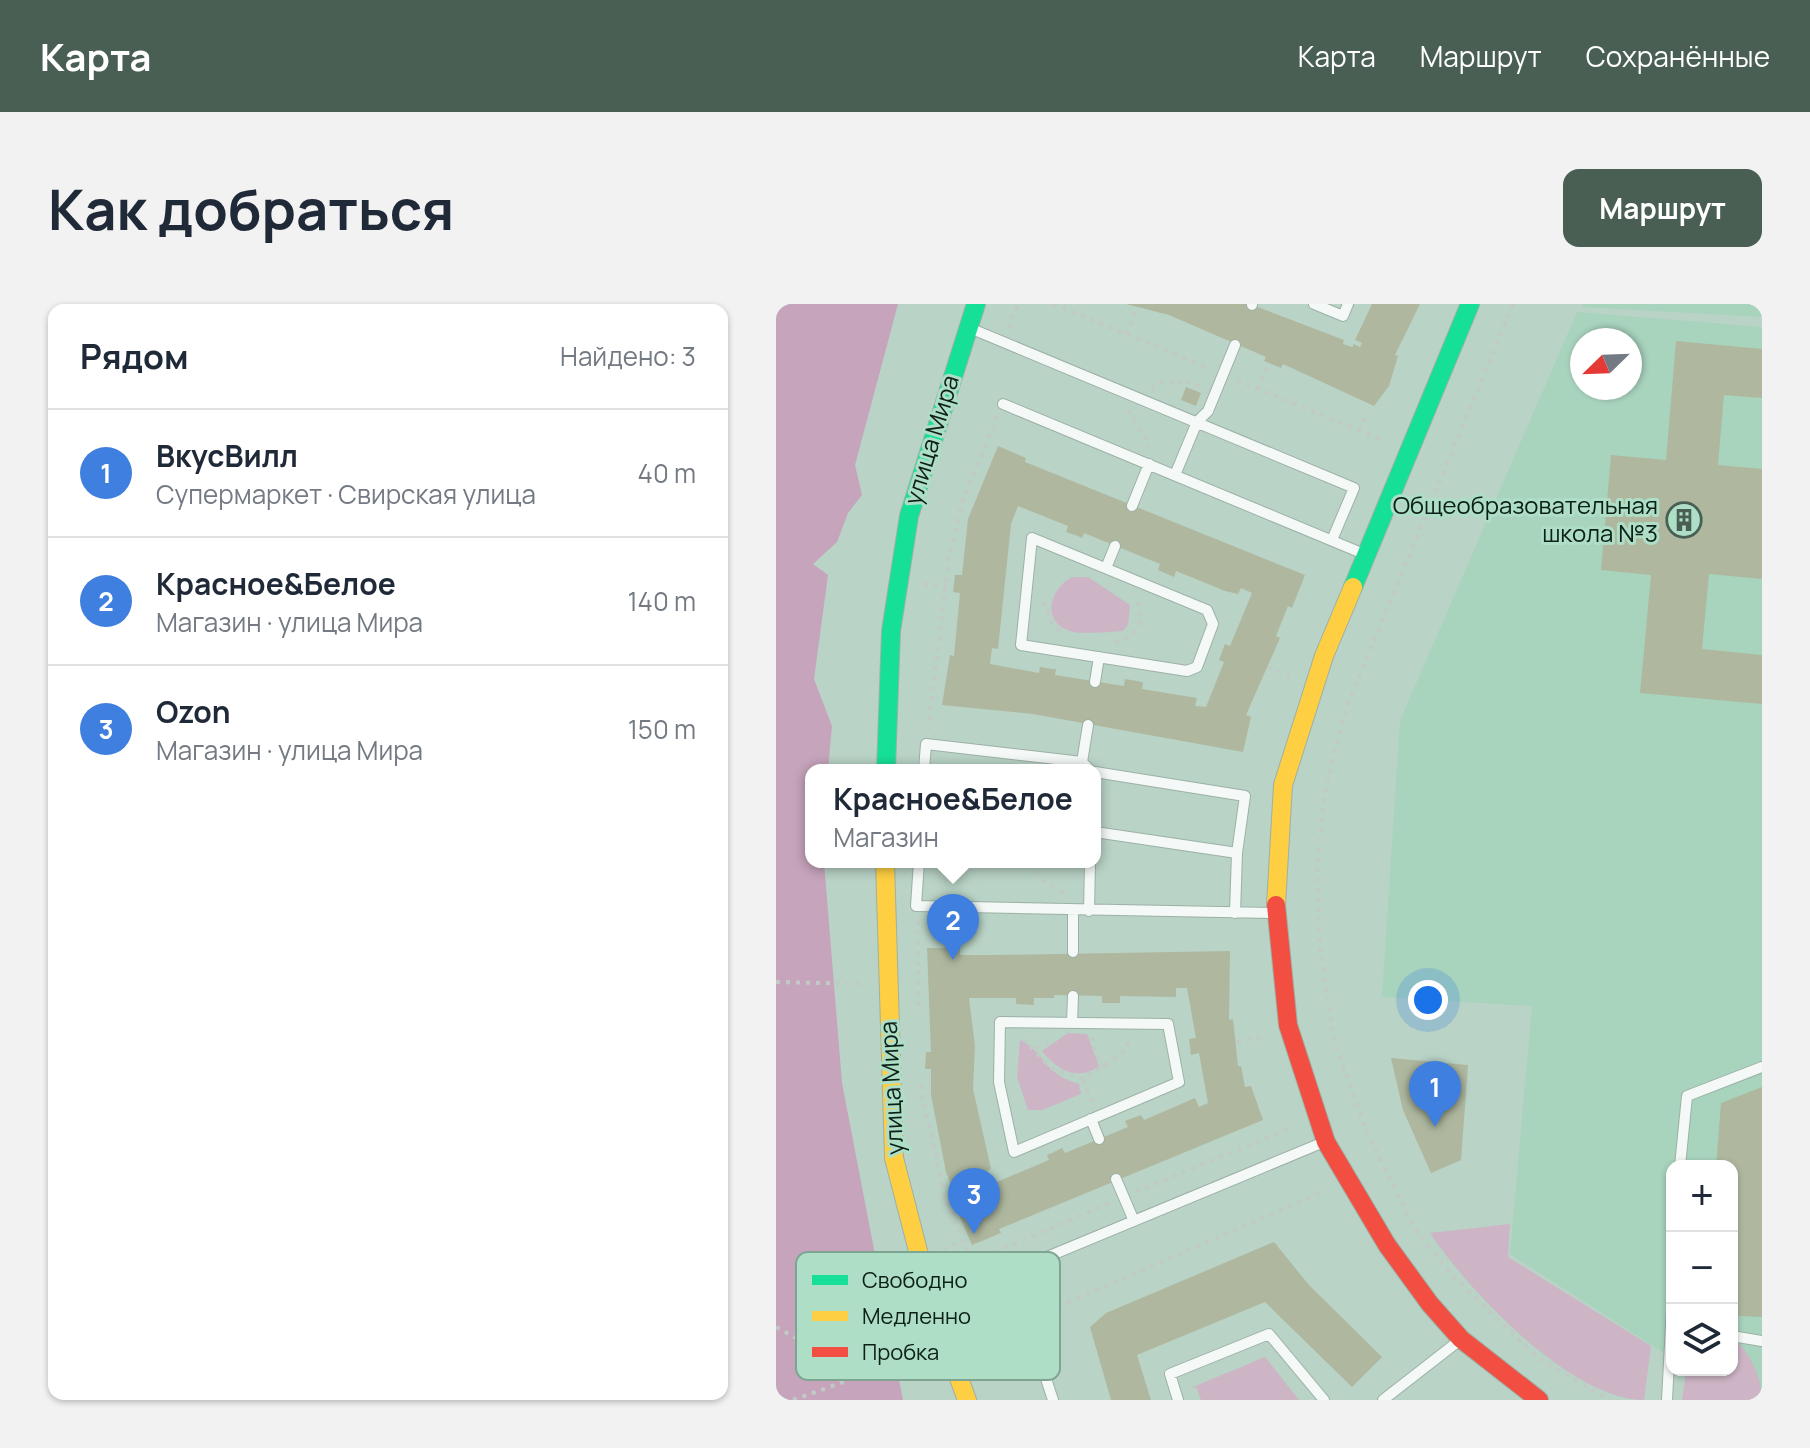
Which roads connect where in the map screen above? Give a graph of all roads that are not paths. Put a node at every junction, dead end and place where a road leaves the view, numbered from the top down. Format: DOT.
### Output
graph roads {
  1 [pos="976,304"];
  2 [pos="1314,304"];
  3 [pos="1348,304"];
  4 [pos="1470,304"];
  5 [pos="968,328"];
  6 [pos="1235,345"];
  7 [pos="1003,404"];
  8 [pos="1197,422"];
  9 [pos="1146,463"];
  10 [pos="1175,475"];
  11 [pos="1132,506"];
  12 [pos="1332,540"];
  13 [pos="1115,546"];
  14 [pos="1366,554"];
  15 [pos="1106,568"];
  16 [pos="1099,657"];
  17 [pos="1095,682"];
  18 [pos="1088,725"];
  19 [pos="886,764"];
  20 [pos="924,764"];
  21 [pos="1062,764"];
  22 [pos="1089,764"];
  23 [pos="1101,770"];
  24 [pos="1101,833"];
  25 [pos="1237,853"];
  26 [pos="885,868"];
  27 [pos="919,868"];
  28 [pos="1090,868"];
  29 [pos="1073,911"];
  30 [pos="1089,911"];
  31 [pos="1235,913"];
  32 [pos="1276,913"];
  33 [pos="1073,952"];
  34 [pos="1073,996"];
  35 [pos="1072,1023"];
  36 [pos="1762,1067"];
  37 [pos="1095,1118"];
  38 [pos="1099,1139"];
  39 [pos="1326,1142"];
  40 [pos="1681,1160"];
  41 [pos="1116,1179"];
  42 [pos="1134,1221"];
  43 [pos="918,1252"];
  44 [pos="1059,1252"];
  45 [pos="1738,1337"];
  46 [pos="1461,1339"];
  47 [pos="1762,1341"];
  48 [pos="1668,1376"];
  49 [pos="960,1380"];
  50 [pos="1047,1380"];
  51 [pos="967,1400"];
  52 [pos="1053,1400"];
  53 [pos="1178,1400"];
  54 [pos="1324,1400"];
  55 [pos="1383,1400"];
  56 [pos="1539,1400"];
  57 [pos="1667,1400"];
  1 -- 5 [label="street, улица Мира"];
  2 -- 3 [label="lane"];
  4 -- 14 [label="street"];
  5 -- 8 [label="lane"];
  5 -- 19 [label="street, улица Мира"];
  6 -- 8 [label="lane"];
  7 -- 9 [label="lane"];
  8 -- 10 [label="lane"];
  8 -- 12 [label="lane"];
  9 -- 10 [label="lane"];
  9 -- 11 [label="lane"];
  10 -- 12 [label="lane"];
  12 -- 14 [label="lane"];
  13 -- 15 [label="lane"];
  14 -- 32 [label="street"];
  15 -- 16 [label="lane"];
  15 -- 16 [label="lane"];
  16 -- 17 [label="lane"];
  18 -- 22 [label="lane"];
  20 -- 21 [label="lane"];
  23 -- 25 [label="lane"];
  24 -- 25 [label="lane"];
  25 -- 31 [label="lane"];
  26 -- 43 [label="street, улица Мира"];
  27 -- 29 [label="lane"];
  28 -- 30 [label="lane"];
  29 -- 30 [label="lane"];
  29 -- 33 [label="lane"];
  30 -- 31 [label="lane"];
  31 -- 32 [label="lane"];
  32 -- 39 [label="street"];
  34 -- 35 [label="lane"];
  35 -- 37 [label="lane"];
  35 -- 37 [label="lane"];
  36 -- 40 [label="lane"];
  37 -- 38 [label="lane"];
  39 -- 42 [label="lane"];
  39 -- 46 [label="street"];
  41 -- 42 [label="lane"];
  42 -- 44 [label="lane"];
  45 -- 47 [label="lane"];
  46 -- 55 [label="lane"];
  46 -- 56 [label="street"];
  48 -- 57 [label="lane"];
  49 -- 51 [label="street, улица Мира"];
  50 -- 52 [label="lane"];
  53 -- 54 [label="lane"];
}
